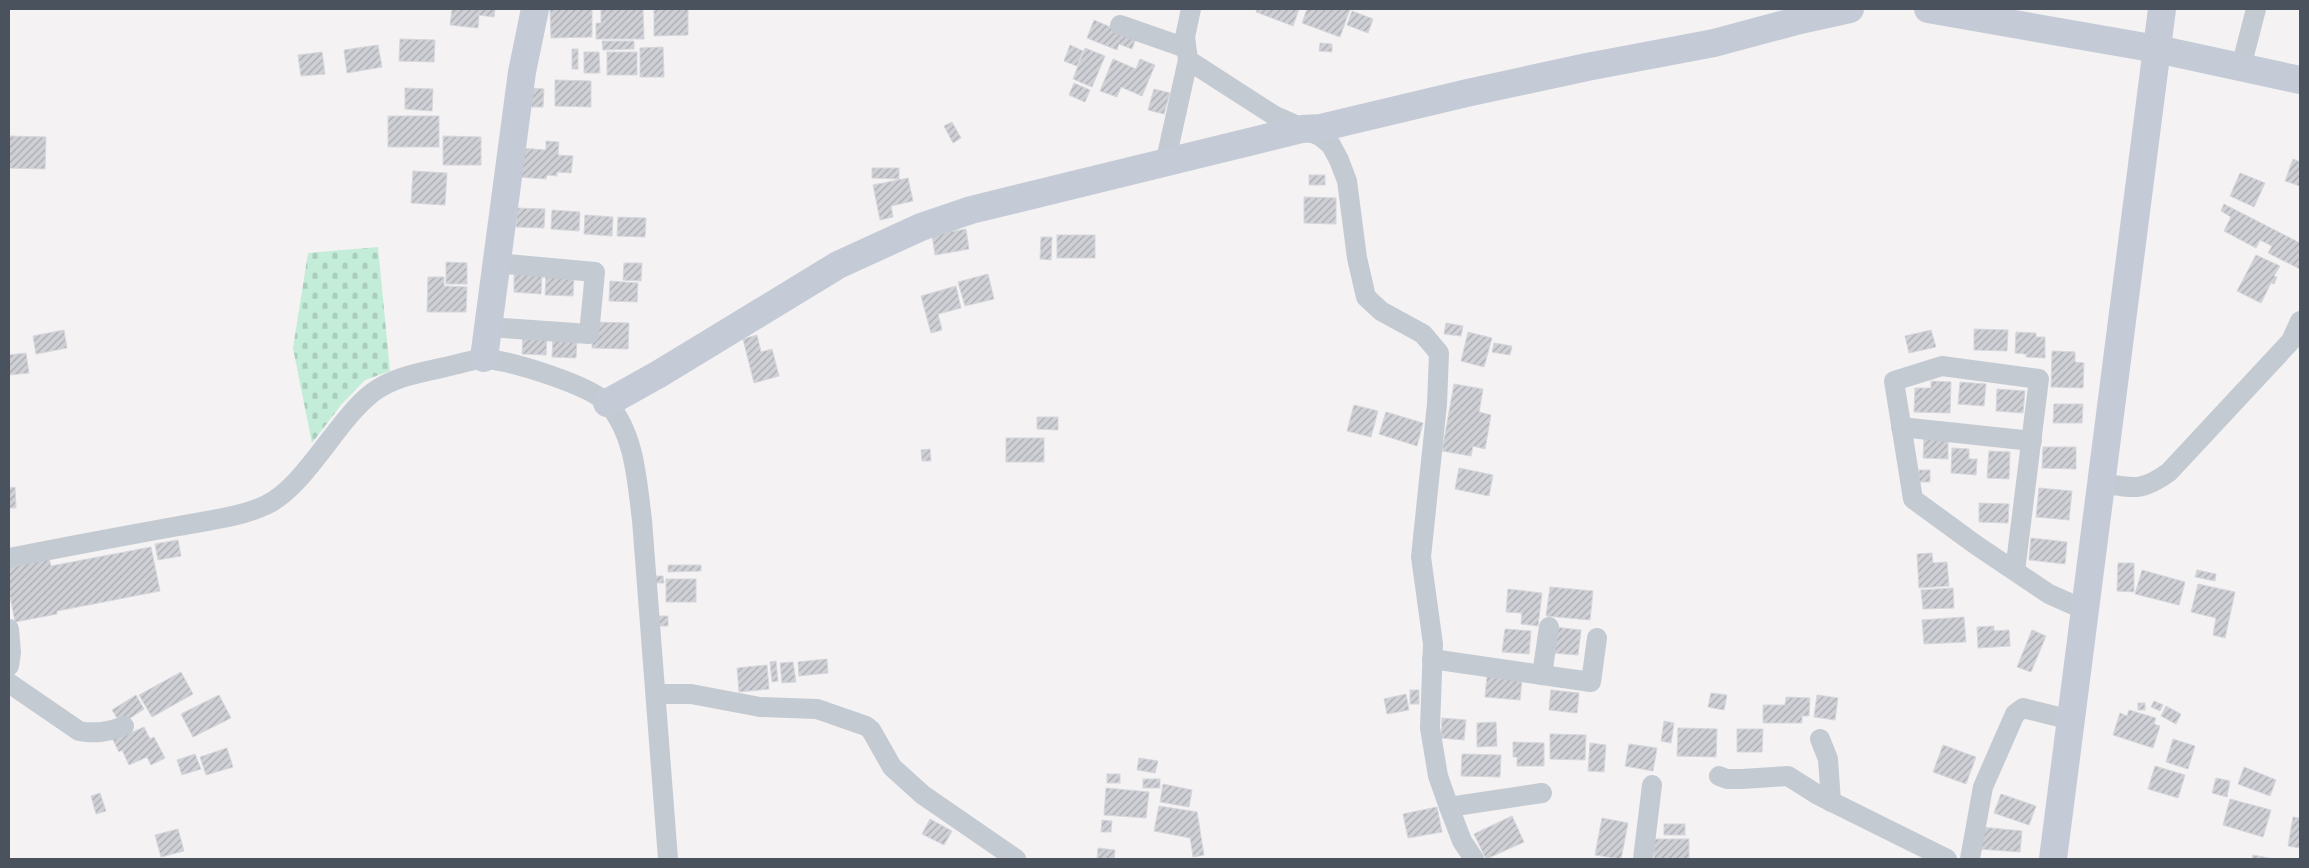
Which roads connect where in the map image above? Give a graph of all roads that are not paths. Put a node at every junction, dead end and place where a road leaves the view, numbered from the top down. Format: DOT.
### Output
graph roads {
  1 [pos="536,9"];
  2 [pos="1191,9"];
  3 [pos="1850,9"];
  4 [pos="1928,9"];
  5 [pos="2162,9"];
  6 [pos="2256,9"];
  7 [pos="1120,25"];
  8 [pos="2157,49"];
  9 [pos="1187,54"];
  10 [pos="2241,67"];
  11 [pos="2300,80"];
  12 [pos="1302,130"];
  13 [pos="1165,164"];
  14 [pos="496,264"];
  15 [pos="2300,321"];
  16 [pos="488,327"];
  17 [pos="484,358"];
  18 [pos="607,403"];
  19 [pos="1901,427"];
  20 [pos="2032,441"];
  21 [pos="2101,483"];
  22 [pos="9,558"];
  23 [pos="2015,571"];
  24 [pos="2085,610"];
  25 [pos="1549,627"];
  26 [pos="9,629"];
  27 [pos="1597,638"];
  28 [pos="1432,659"];
  29 [pos="9,666"];
  30 [pos="1542,675"];
  31 [pos="9,683"];
  32 [pos="656,694"];
  33 [pos="2071,720"];
  34 [pos="124,726"];
  35 [pos="1820,740"];
  36 [pos="1719,776"];
  37 [pos="1652,784"];
  38 [pos="1542,793"];
  39 [pos="1831,802"];
  40 [pos="1449,807"];
  41 [pos="668,859"];
  42 [pos="1016,859"];
  43 [pos="1474,859"];
  44 [pos="1643,859"];
  45 [pos="1947,859"];
  46 [pos="1970,859"];
  47 [pos="2053,859"];
  1 -- 14 [label="street"];
  2 -- 9 [label="street"];
  3 -- 12 [label="street"];
  4 -- 8 [label="street"];
  5 -- 8 [label="street"];
  6 -- 10 [label="street"];
  7 -- 9 [label="street"];
  8 -- 10 [label="street"];
  8 -- 21 [label="street"];
  9 -- 12 [label="street"];
  9 -- 13 [label="street"];
  10 -- 11 [label="street"];
  12 -- 13 [label="street"];
  12 -- 28 [label="street"];
  13 -- 18 [label="street"];
  14 -- 16 [label="street"];
  14 -- 16 [label="street"];
  15 -- 21 [label="street"];
  16 -- 17 [label="street"];
  17 -- 18 [label="street"];
  17 -- 22 [label="street"];
  18 -- 32 [label="street"];
  19 -- 20 [label="street"];
  19 -- 20 [label="street"];
  19 -- 23 [label="street"];
  20 -- 23 [label="street"];
  21 -- 24 [label="street"];
  23 -- 24 [label="street"];
  24 -- 33 [label="street"];
  25 -- 30 [label="street"];
  26 -- 29 [label="street"];
  27 -- 30 [label="street"];
  28 -- 30 [label="street"];
  28 -- 40 [label="street"];
  31 -- 34 [label="street"];
  32 -- 41 [label="street"];
  32 -- 42 [label="street"];
  33 -- 46 [label="street"];
  33 -- 47 [label="street"];
  35 -- 39 [label="street"];
  36 -- 39 [label="street"];
  37 -- 44 [label="street"];
  38 -- 40 [label="street"];
  39 -- 45 [label="street"];
  40 -- 43 [label="street"];
}
